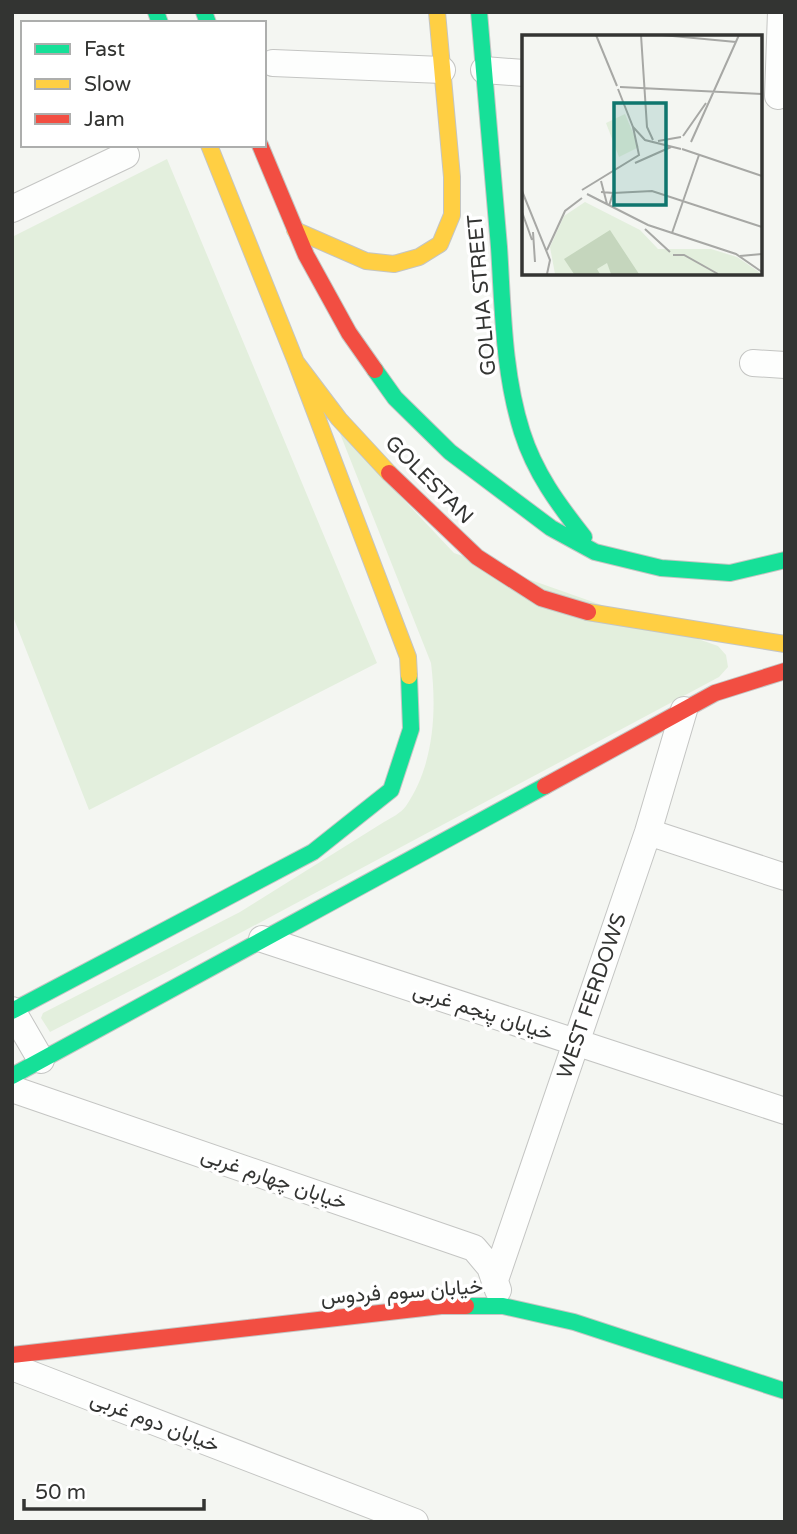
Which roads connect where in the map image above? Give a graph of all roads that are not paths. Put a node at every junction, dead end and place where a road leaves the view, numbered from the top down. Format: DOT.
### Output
graph roads {
  1 [pos="437,12"];
  2 [pos="479,12"];
  3 [pos="781,12"];
  4 [pos="273,63"];
  5 [pos="463,70"];
  6 [pos="522,74"];
  7 [pos="774,95"];
  8 [pos="210,147"];
  9 [pos="261,147"];
  10 [pos="126,155"];
  11 [pos="12,209"];
  12 [pos="295,230"];
  13 [pos="296,362"];
  14 [pos="753,363"];
  15 [pos="785,365"];
  16 [pos="595,552"];
  17 [pos="785,560"];
  18 [pos="785,644"];
  19 [pos="785,671"];
  20 [pos="684,710"];
  21 [pos="648,832"];
  22 [pos="785,877"];
  23 [pos="262,939"];
  24 [pos="12,1011"];
  25 [pos="576,1043"];
  26 [pos="41,1060"];
  27 [pos="12,1076"];
  28 [pos="12,1089"];
  29 [pos="785,1111"];
  30 [pos="495,1280"];
  31 [pos="503,1306"];
  32 [pos="12,1355"];
  33 [pos="12,1367"];
  34 [pos="785,1391"];
  35 [pos="415,1522"];
  1 -- 5 [label="main road, GOLHA STREET"];
  2 -- 5 [label="main road, GOLHA STREET"];
  3 -- 7 [label="street"];
  4 -- 5 [label="street"];
  5 -- 6 [label="street"];
  5 -- 12 [label="main road, GOLHA STREET"];
  5 -- 16 [label="main road, GOLHA STREET"];
  8 -- 13 [label="main road, GOLESTAN"];
  9 -- 12 [label="main road, GOLESTAN"];
  10 -- 11 [label="street"];
  12 -- 16 [label="main road, GOLESTAN"];
  13 -- 18 [label="main road, GOLESTAN"];
  13 -- 24 [label="main road"];
  14 -- 15 [label="street"];
  16 -- 17 [label="main road, GOLESTAN"];
  19 -- 20 [label="main road"];
  20 -- 21 [label="street, WEST FERDOWS"];
  20 -- 23 [label="main road"];
  21 -- 22 [label="street"];
  21 -- 25 [label="street, WEST FERDOWS"];
  23 -- 25 [label="street, خیابان پنجم غربی"];
  23 -- 26 [label="main road"];
  24 -- 26 [label="street"];
  25 -- 29 [label="street, خیابان پنجم غربی"];
  25 -- 30 [label="street, WEST FERDOWS"];
  26 -- 27 [label="main road"];
  28 -- 30 [label="street, خیابان چهارم غربی"];
  30 -- 31 [label="street, خیابان چهارم غربی"];
  31 -- 32 [label="main road, خیابان سوم فردوس"];
  31 -- 34 [label="main road, خیابان سوم فردوس"];
  33 -- 35 [label="street, خیابان دوم غربی"];
}
